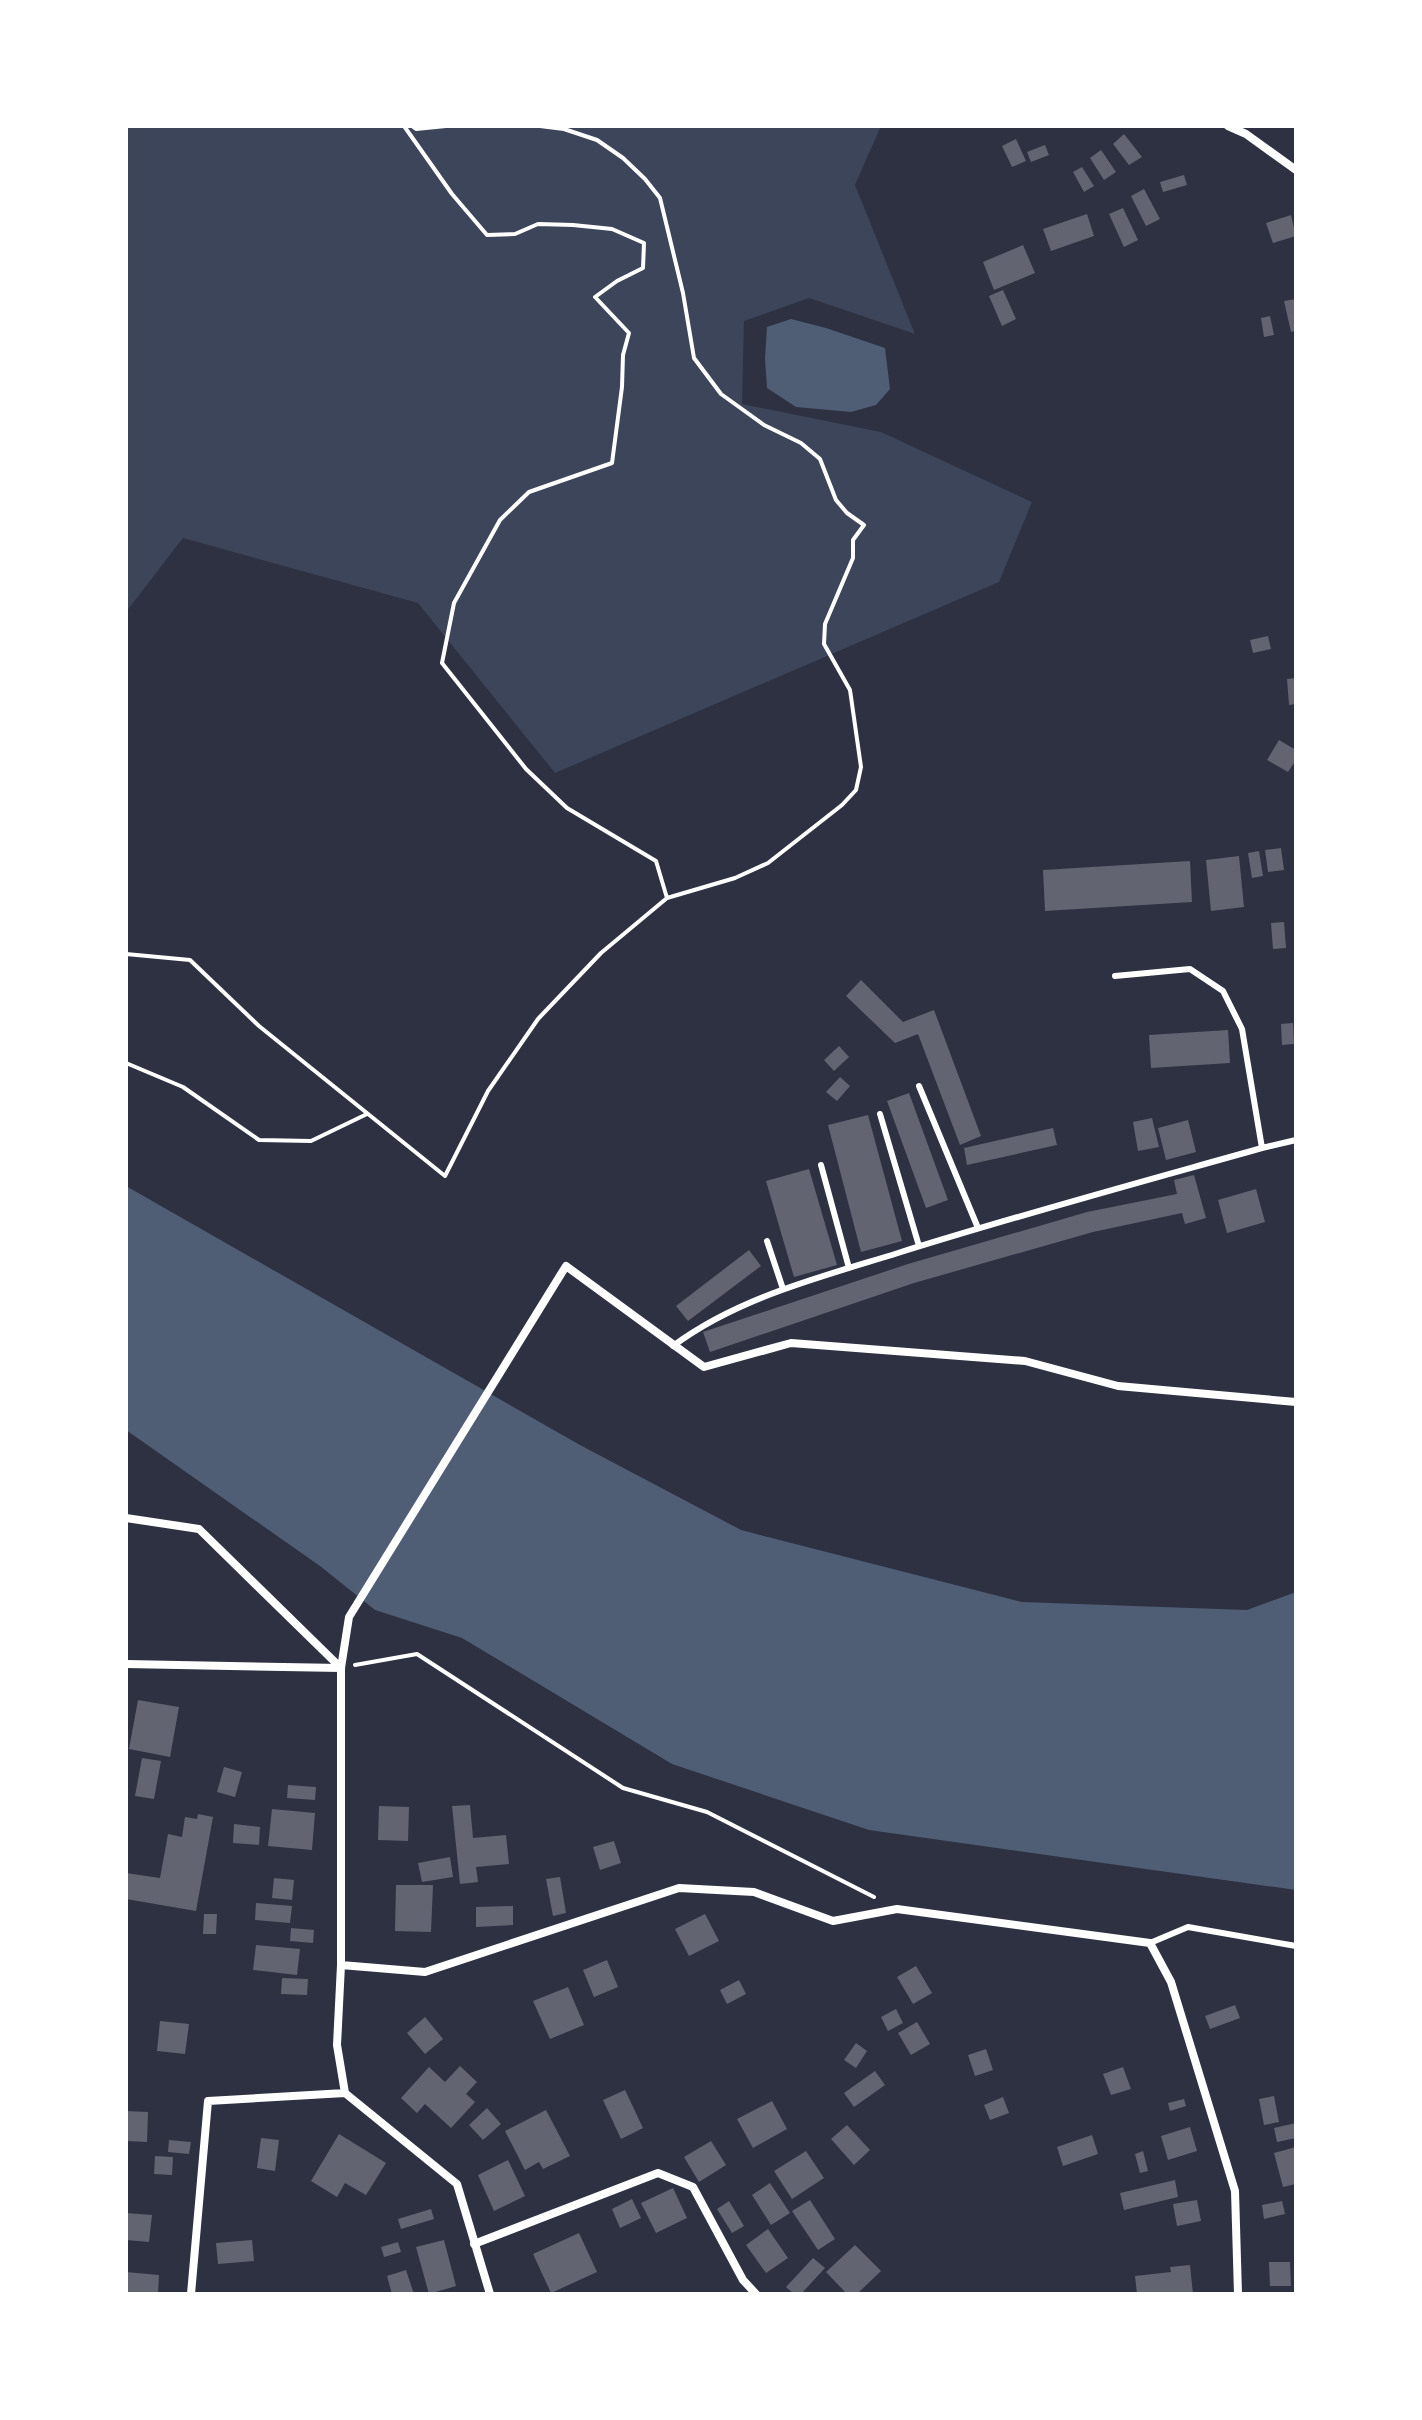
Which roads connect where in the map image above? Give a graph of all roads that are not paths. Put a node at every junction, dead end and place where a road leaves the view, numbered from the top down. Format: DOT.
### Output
graph roads {
  1 [pos="1228,126"];
  2 [pos="1296,170"];
  3 [pos="1115,976"];
  4 [pos="919,1086"];
  5 [pos="880,1114"];
  6 [pos="1296,1140"];
  7 [pos="1262,1148"];
  8 [pos="821,1165"];
  9 [pos="978,1228"];
  10 [pos="767,1241"];
  11 [pos="919,1246"];
  12 [pos="849,1268"];
  13 [pos="783,1289"];
  14 [pos="673,1346"];
  15 [pos="1296,1402"];
  16 [pos="126,1518"];
  17 [pos="126,1664"];
  18 [pos="341,1668"];
  19 [pos="1150,1943"];
  20 [pos="1296,1946"];
  21 [pos="341,1965"];
  22 [pos="345,2093"];
  23 [pos="474,2244"];
  24 [pos="191,2294"];
  25 [pos="490,2294"];
  26 [pos="756,2294"];
  27 [pos="1238,2294"];
  1 -- 2 [label="street"];
  3 -- 7 [label="lane"];
  4 -- 9 [label="lane"];
  5 -- 11 [label="lane"];
  6 -- 7 [label="lane"];
  7 -- 9 [label="lane"];
  8 -- 12 [label="lane"];
  9 -- 11 [label="lane"];
  10 -- 13 [label="lane"];
  11 -- 12 [label="lane"];
  12 -- 13 [label="lane"];
  13 -- 14 [label="lane"];
  14 -- 15 [label="street"];
  14 -- 18 [label="street"];
  16 -- 18 [label="street"];
  17 -- 18 [label="street"];
  18 -- 21 [label="street"];
  19 -- 20 [label="lane"];
  19 -- 21 [label="street"];
  19 -- 27 [label="street"];
  21 -- 22 [label="street"];
  22 -- 23 [label="street"];
  22 -- 24 [label="street"];
  23 -- 25 [label="street"];
  23 -- 26 [label="street"];
}
